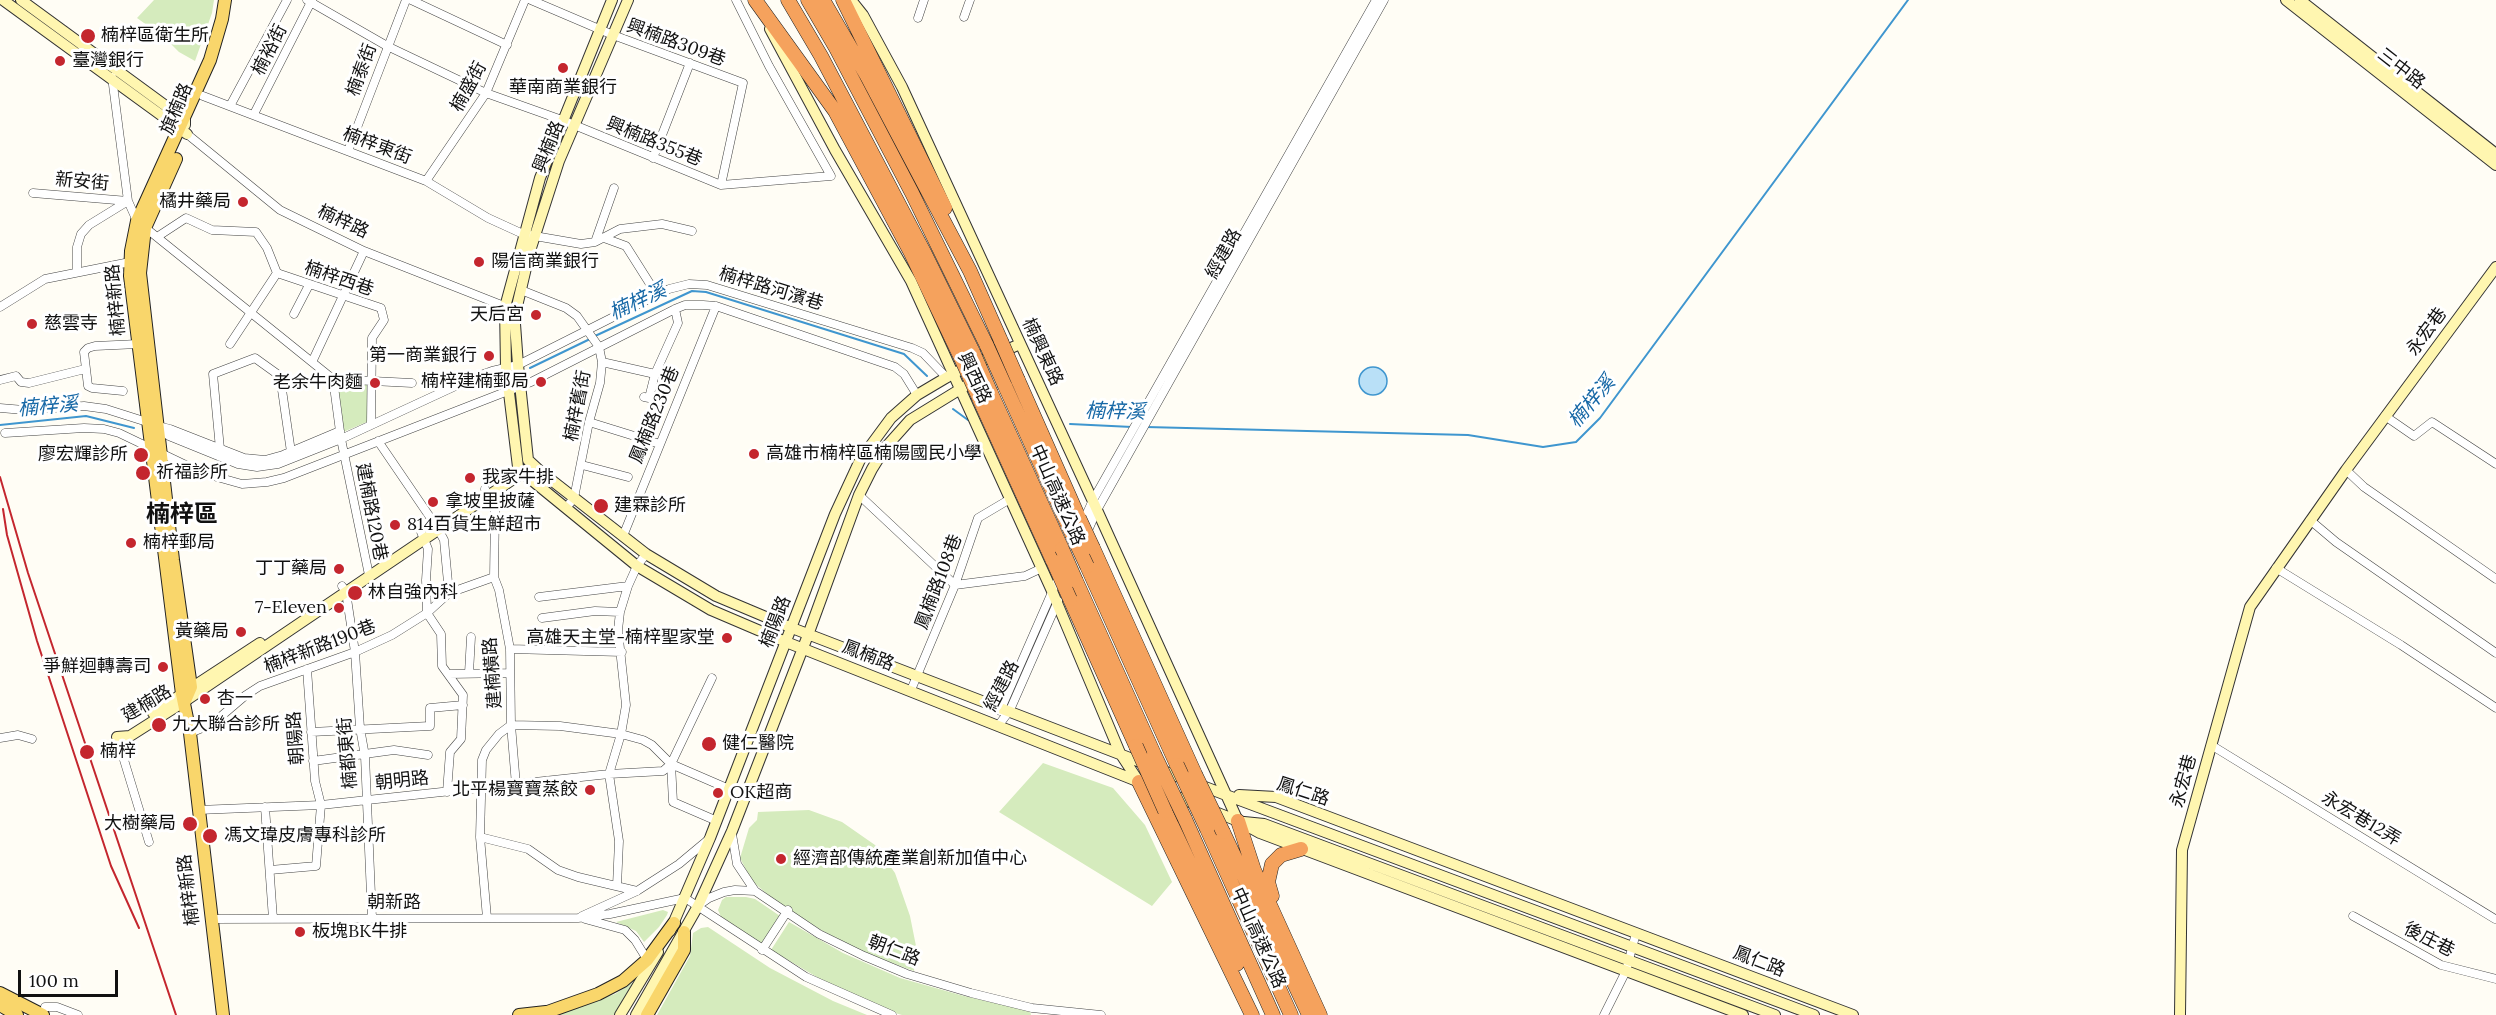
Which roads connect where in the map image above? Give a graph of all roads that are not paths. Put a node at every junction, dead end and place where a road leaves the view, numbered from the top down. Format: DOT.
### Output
graph roads {
  1 [pos="3,0"];
  2 [pos="21,0"];
  3 [pos="225,0"];
  4 [pos="232,0"];
  5 [pos="287,0"];
  6 [pos="406,0"];
  7 [pos="411,0"];
  8 [pos="525,0"];
  9 [pos="531,0"];
  10 [pos="612,0"];
  11 [pos="628,0"];
  12 [pos="736,0"];
  13 [pos="755,0"];
  14 [pos="788,0"];
  15 [pos="808,0"];
  16 [pos="824,0"];
  17 [pos="843,0"];
  18 [pos="851,0"];
  19 [pos="924,0"];
  20 [pos="970,0"];
  21 [pos="1376,0"];
  22 [pos="1384,0"];
  23 [pos="2286,0"];
  24 [pos="2300,0"];
  25 [pos="310,1"];
  26 [pos="964,17"];
  27 [pos="918,18"];
  28 [pos="600,30"];
  29 [pos="613,36"];
  30 [pos="507,45"];
  31 [pos="387,46"];
  32 [pos="690,63"];
  33 [pos="111,68"];
  34 [pos="112,80"];
  35 [pos="486,93"];
  36 [pos="203,96"];
  37 [pos="230,106"];
  38 [pos="254,114"];
  39 [pos="562,120"];
  40 [pos="575,126"];
  41 [pos="184,128"];
  42 [pos="348,151"];
  43 [pos="2496,154"];
  44 [pos="653,158"];
  45 [pos="2496,165"];
  46 [pos="426,182"];
  47 [pos="721,185"];
  48 [pos="614,188"];
  49 [pos="33,193"];
  50 [pos="128,201"];
  51 [pos="141,225"];
  52 [pos="692,231"];
  53 [pos="529,235"];
  54 [pos="157,237"];
  55 [pos="604,238"];
  56 [pos="595,242"];
  57 [pos="364,250"];
  58 [pos="130,262"];
  59 [pos="2496,267"];
  60 [pos="970,271"];
  61 [pos="77,272"];
  62 [pos="277,273"];
  63 [pos="2492,281"];
  64 [pos="309,285"];
  65 [pos="521,290"];
  66 [pos="657,295"];
  67 [pos="342,297"];
  68 [pos="716,306"];
  69 [pos="0,307"];
  70 [pos="510,309"];
  71 [pos="675,309"];
  72 [pos="251,312"];
  73 [pos="294,314"];
  74 [pos="587,330"];
  75 [pos="138,344"];
  76 [pos="230,344"];
  77 [pos="1020,344"];
  78 [pos="598,346"];
  79 [pos="967,355"];
  80 [pos="1026,356"];
  81 [pos="313,360"];
  82 [pos="602,362"];
  83 [pos="518,365"];
  84 [pos="506,368"];
  85 [pos="85,369"];
  86 [pos="655,374"];
  87 [pos="950,376"];
  88 [pos="333,379"];
  89 [pos="0,380"];
  90 [pos="370,382"];
  91 [pos="412,383"];
  92 [pos="520,385"];
  93 [pos="961,388"];
  94 [pos="509,389"];
  95 [pos="123,391"];
  96 [pos="917,395"];
  97 [pos="644,397"];
  98 [pos="980,398"];
  99 [pos="1153,403"];
  100 [pos="0,408"];
  101 [pos="2385,417"];
  102 [pos="589,422"];
  103 [pos="371,423"];
  104 [pos="152,425"];
  105 [pos="5,433"];
  106 [pos="340,435"];
  107 [pos="378,441"];
  108 [pos="660,444"];
  109 [pos="155,447"];
  110 [pos="220,449"];
  111 [pos="291,452"];
  112 [pos="344,455"];
  113 [pos="531,463"];
  114 [pos="2496,464"];
  115 [pos="582,465"];
  116 [pos="520,470"];
  117 [pos="2346,470"];
  118 [pos="628,477"];
  119 [pos="487,492"];
  120 [pos="859,495"];
  121 [pos="574,498"];
  122 [pos="1010,499"];
  123 [pos="1095,505"];
  124 [pos="566,508"];
  125 [pos="2310,520"];
  126 [pos="436,526"];
  127 [pos="422,535"];
  128 [pos="623,536"];
  129 [pos="646,554"];
  130 [pos="1047,564"];
  131 [pos="637,566"];
  132 [pos="2276,568"];
  133 [pos="368,572"];
  134 [pos="494,577"];
  135 [pos="2496,579"];
  136 [pos="955,585"];
  137 [pos="628,586"];
  138 [pos="344,589"];
  139 [pos="1052,591"];
  140 [pos="449,593"];
  141 [pos="539,597"];
  142 [pos="1063,601"];
  143 [pos="620,612"];
  144 [pos="428,613"];
  145 [pos="542,618"];
  146 [pos="792,628"];
  147 [pos="808,635"];
  148 [pos="471,637"];
  149 [pos="786,642"];
  150 [pos="510,649"];
  151 [pos="803,649"];
  152 [pos="355,652"];
  153 [pos="622,652"];
  154 [pos="2496,653"];
  155 [pos="307,669"];
  156 [pos="469,673"];
  157 [pos="510,673"];
  158 [pos="449,674"];
  159 [pos="918,676"];
  160 [pos="712,678"];
  161 [pos="911,690"];
  162 [pos="186,694"];
  163 [pos="463,705"];
  164 [pos="2496,708"];
  165 [pos="1005,709"];
  166 [pos="511,725"];
  167 [pos="998,726"];
  168 [pos="360,728"];
  169 [pos="311,732"];
  170 [pos="190,733"];
  171 [pos="621,734"];
  172 [pos="117,737"];
  173 [pos="0,738"];
  174 [pos="32,740"];
  175 [pos="2211,745"];
  176 [pos="1120,753"];
  177 [pos="428,755"];
  178 [pos="365,756"];
  179 [pos="313,761"];
  180 [pos="671,764"];
  181 [pos="609,774"];
  182 [pos="1139,782"];
  183 [pos="516,785"];
  184 [pos="481,789"];
  185 [pos="729,789"];
  186 [pos="447,792"];
  187 [pos="1226,795"];
  188 [pos="367,800"];
  189 [pos="321,805"];
  190 [pos="265,807"];
  191 [pos="198,810"];
  192 [pos="717,821"];
  193 [pos="1238,821"];
  194 [pos="732,831"];
  195 [pos="480,837"];
  196 [pos="710,838"];
  197 [pos="148,842"];
  198 [pos="1301,849"];
  199 [pos="270,870"];
  200 [pos="617,886"];
  201 [pos="637,891"];
  202 [pos="755,891"];
  203 [pos="685,898"];
  204 [pos="698,906"];
  205 [pos="787,911"];
  206 [pos="2353,916"];
  207 [pos="372,918"];
  208 [pos="487,918"];
  209 [pos="578,918"];
  210 [pos="211,919"];
  211 [pos="273,919"];
  212 [pos="2495,919"];
  213 [pos="674,923"];
  214 [pos="684,932"];
  215 [pos="1636,933"];
  216 [pos="1632,947"];
  217 [pos="762,950"];
  218 [pos="1294,960"];
  219 [pos="649,964"];
  220 [pos="1627,966"];
  221 [pos="2496,979"];
  222 [pos="0,993"];
  223 [pos="0,1005"];
  224 [pos="44,1011"];
  225 [pos="224,1011"];
  226 [pos="1033,1011"];
  227 [pos="542,1013"];
  228 [pos="16,1015"];
  229 [pos="78,1015"];
  230 [pos="519,1015"];
  231 [pos="620,1015"];
  232 [pos="636,1015"];
  233 [pos="647,1015"];
  234 [pos="892,1015"];
  235 [pos="1101,1015"];
  236 [pos="1252,1015"];
  237 [pos="1261,1015"];
  238 [pos="1273,1015"];
  239 [pos="1291,1015"];
  240 [pos="1309,1015"];
  241 [pos="1320,1015"];
  242 [pos="1604,1015"];
  243 [pos="1743,1015"];
  244 [pos="1775,1015"];
  245 [pos="1814,1015"];
  246 [pos="1853,1015"];
  247 [pos="2180,1015"];
  1 -- 34 [label="street, 楠梓路"];
  2 -- 33 [label="street, 楠梓路"];
  3 -- 41 [label="main road, 旗楠路"];
  4 -- 36 [label="main road, 旗楠路"];
  5 -- 37 [label="street"];
  6 -- 31 [label="street, 楠泰街"];
  7 -- 30 [label="street"];
  8 -- 30 [label="street, 楠盛街"];
  9 -- 28 [label="street, 興楠路309巷"];
  10 -- 28 [label="street, 興楠路"];
  11 -- 29 [label="street, 興楠路"];
  12 -- 47 [label="street"];
  13 -- 79 [label="highway"];
  13 -- 87 [label="street, 興西路"];
  14 -- 79 [label="highway, 中山高速公路"];
  15 -- 239 [label="highway, 中山高速公路, bridge"];
  16 -- 60 [label="highway"];
  17 -- 60 [label="highway"];
  18 -- 77 [label="street, 楠興東路"];
  19 -- 27 [label="street"];
  20 -- 26 [label="street"];
  21 -- 99 [label="street, 經建路"];
  22 -- 99 [label="street, 經建路"];
  23 -- 45 [label="street, 三中路"];
  24 -- 43 [label="street"];
  25 -- 31 [label="street, 興楠路355巷"];
  25 -- 38 [label="street, 楠裕街"];
  28 -- 29 [label="street, 興楠路309巷"];
  28 -- 39 [label="street, 興楠路"];
  29 -- 32 [label="street, 興楠路309巷"];
  29 -- 40 [label="street, 興楠路"];
  30 -- 35 [label="street, 楠盛街"];
  31 -- 35 [label="street, 興楠路355巷"];
  31 -- 42 [label="street, 楠泰街"];
  32 -- 44 [label="street"];
  32 -- 47 [label="street, 興楠路309巷"];
  33 -- 34 [label="street, 楠梓新路"];
  33 -- 41 [label="street, 楠梓路"];
  34 -- 41 [label="street, 楠梓路"];
  34 -- 50 [label="street, 楠梓新路"];
  35 -- 39 [label="street, 興楠路355巷"];
  35 -- 46 [label="street, 楠盛街"];
  36 -- 37 [label="street, 楠梓東街"];
  36 -- 41 [label="main road, 旗楠路"];
  37 -- 38 [label="street, 楠梓東街"];
  38 -- 42 [label="street, 楠梓東街"];
  39 -- 40 [label="street, 興楠路355巷"];
  39 -- 53 [label="street, 興楠路"];
  40 -- 44 [label="street, 興楠路355巷"];
  40 -- 53 [label="street, 興楠路"];
  41 -- 51 [label="main road, 旗楠路"];
  41 -- 57 [label="street, 楠梓路"];
  42 -- 46 [label="street, 楠梓東街"];
  44 -- 47 [label="street, 興楠路355巷"];
  46 -- 53 [label="street, 楠梓東街"];
  48 -- 56 [label="street"];
  49 -- 50 [label="street, 新安街"];
  50 -- 51 [label="street, 楠梓新路"];
  50 -- 61 [label="street"];
  51 -- 54 [label="street"];
  51 -- 58 [label="main road, 楠梓新路"];
  51 -- 104 [label="main road, 楠梓新路"];
  52 -- 55 [label="street"];
  53 -- 56 [label="street, 楠梓東街"];
  53 -- 65 [label="street, 興楠路"];
  53 -- 70 [label="street, 興楠路"];
  54 -- 62 [label="street, 楠梓西巷"];
  54 -- 72 [label="street"];
  55 -- 56 [label="street"];
  55 -- 66 [label="street"];
  57 -- 67 [label="street"];
  57 -- 70 [label="street, 楠梓路"];
  58 -- 61 [label="street"];
  58 -- 75 [label="main road, 楠梓新路"];
  59 -- 63 [label="street, 永宏巷"];
  60 -- 240 [label="highway, bridge"];
  61 -- 69 [label="street"];
  62 -- 64 [label="street, 楠梓西巷"];
  62 -- 72 [label="street, 楠梓西巷"];
  63 -- 101 [label="street, 永宏巷"];
  64 -- 67 [label="street, 楠梓西巷"];
  64 -- 73 [label="street"];
  65 -- 70 [label="street, 興楠路"];
  65 -- 74 [label="street, 楠梓舊街"];
  66 -- 74 [label="street, 楠梓路河濱巷"];
  66 -- 87 [label="street, 楠梓路河濱巷"];
  67 -- 81 [label="street"];
  67 -- 90 [label="street, 楠梓西巷"];
  68 -- 71 [label="street"];
  68 -- 96 [label="street"];
  68 -- 108 [label="street, 鳳楠路230巷"];
  70 -- 83 [label="street"];
  70 -- 84 [label="street"];
  71 -- 78 [label="street"];
  71 -- 86 [label="street"];
  72 -- 76 [label="street, 楠梓西巷"];
  72 -- 81 [label="street"];
  74 -- 78 [label="street, 楠梓舊街"];
  74 -- 83 [label="street, 楠梓路河濱巷"];
  75 -- 85 [label="street"];
  75 -- 104 [label="main road, 楠梓新路"];
  77 -- 80 [label="street, 楠興東路"];
  77 -- 87 [label="street, 楠陽路"];
  78 -- 82 [label="street, 楠梓舊街"];
  78 -- 92 [label="street"];
  79 -- 98 [label="highway, 中山高速公路, bridge"];
  80 -- 93 [label="street, 楠陽路"];
  80 -- 123 [label="street, 楠興東路"];
  81 -- 88 [label="street"];
  82 -- 86 [label="street"];
  82 -- 102 [label="street, 楠梓舊街"];
  83 -- 84 [label="street, 楠梓路河濱巷"];
  83 -- 92 [label="street"];
  84 -- 94 [label="street"];
  84 -- 103 [label="street, 楠梓路河濱巷"];
  85 -- 89 [label="street"];
  85 -- 95 [label="street"];
  86 -- 97 [label="street"];
  87 -- 93 [label="street, 興西路"];
  87 -- 96 [label="street, 楠陽路"];
  88 -- 90 [label="street"];
  88 -- 106 [label="street, 建楠路120巷"];
  90 -- 91 [label="street"];
  90 -- 103 [label="street"];
  92 -- 94 [label="street"];
  92 -- 113 [label="street"];
  93 -- 98 [label="street, 興西路"];
  93 -- 120 [label="street, 楠陽路"];
  94 -- 107 [label="street"];
  94 -- 116 [label="street"];
  96 -- 146 [label="street, 楠陽路"];
  98 -- 122 [label="street, 興西路"];
  98 -- 130 [label="highway"];
  98 -- 238 [label="highway, 中山高速公路, bridge"];
  99 -- 123 [label="street, 經建路"];
  99 -- 123 [label="street, 經建路"];
  100 -- 104 [label="street"];
  101 -- 114 [label="street"];
  101 -- 117 [label="street, 永宏巷"];
  102 -- 108 [label="street"];
  102 -- 115 [label="street, 楠梓舊街"];
  103 -- 106 [label="street, 楠梓路河濱巷"];
  104 -- 106 [label="street"];
  104 -- 109 [label="main road, 楠梓新路"];
  104 -- 110 [label="street"];
  105 -- 109 [label="street"];
  106 -- 111 [label="street"];
  106 -- 112 [label="street, 建楠路120巷"];
  107 -- 112 [label="street"];
  107 -- 126 [label="street"];
  108 -- 128 [label="street, 鳳楠路230巷"];
  109 -- 112 [label="street"];
  109 -- 162 [label="main road, 楠梓新路"];
  110 -- 111 [label="street"];
  110 -- 111 [label="street"];
  112 -- 133 [label="street, 建楠路120巷"];
  113 -- 116 [label="street, 建楠路"];
  113 -- 121 [label="street, 鳳楠路"];
  115 -- 118 [label="street"];
  115 -- 121 [label="street, 楠梓舊街"];
  116 -- 119 [label="street, 建楠路"];
  116 -- 124 [label="street, 鳳楠路"];
  117 -- 125 [label="street, 永宏巷"];
  117 -- 135 [label="street"];
  119 -- 126 [label="street, 建楠路"];
  119 -- 134 [label="street, 建楠橫路"];
  120 -- 136 [label="street"];
  120 -- 147 [label="street, 楠陽路"];
  121 -- 124 [label="street"];
  121 -- 128 [label="street, 鳳楠路"];
  122 -- 130 [label="street, 興西路"];
  122 -- 136 [label="street, 鳳楠路108巷"];
  123 -- 139 [label="street, 經建路"];
  123 -- 142 [label="street, 經建路"];
  123 -- 187 [label="street, 楠興東路"];
  124 -- 131 [label="street, 鳳楠路"];
  125 -- 132 [label="street, 永宏巷"];
  125 -- 154 [label="street"];
  126 -- 127 [label="street, 建楠路"];
  126 -- 140 [label="street"];
  127 -- 133 [label="street, 建楠路"];
  127 -- 144 [label="street"];
  128 -- 129 [label="street, 鳳楠路"];
  129 -- 131 [label="street"];
  129 -- 146 [label="street, 鳳楠路"];
  130 -- 136 [label="street"];
  130 -- 139 [label="street, 興西路"];
  130 -- 142 [label="highway, bridge"];
  131 -- 137 [label="street"];
  131 -- 149 [label="street, 鳳楠路"];
  132 -- 164 [label="street"];
  132 -- 175 [label="street, 永宏巷"];
  133 -- 138 [label="street, 建楠路"];
  134 -- 140 [label="street, 楠梓新路190巷"];
  134 -- 150 [label="street, 建楠橫路"];
  136 -- 159 [label="street, 鳳楠路108巷"];
  137 -- 141 [label="street"];
  137 -- 143 [label="street"];
  138 -- 152 [label="street, 楠都東街"];
  138 -- 162 [label="street, 建楠路"];
  139 -- 142 [label="street, 興西路"];
  139 -- 165 [label="street, 經建路"];
  140 -- 144 [label="street, 楠梓新路190巷"];
  142 -- 165 [label="street, 經建路"];
  142 -- 176 [label="street, 興西路"];
  142 -- 237 [label="highway, bridge"];
  143 -- 145 [label="street"];
  143 -- 153 [label="street"];
  144 -- 152 [label="street, 楠梓新路190巷"];
  144 -- 158 [label="street"];
  146 -- 147 [label="street, 鳳楠路"];
  146 -- 149 [label="street, 楠陽路"];
  147 -- 151 [label="street, 楠陽路"];
  147 -- 159 [label="street, 鳳楠路"];
  148 -- 156 [label="street"];
  149 -- 151 [label="street, 鳳楠路"];
  149 -- 185 [label="street, 楠陽路"];
  150 -- 153 [label="street"];
  150 -- 157 [label="street, 建楠橫路"];
  151 -- 161 [label="street, 鳳楠路"];
  151 -- 194 [label="street, 楠陽路"];
  152 -- 155 [label="street, 楠梓新路190巷"];
  152 -- 168 [label="street, 楠都東街"];
  153 -- 171 [label="street"];
  155 -- 169 [label="street, 朝陽路"];
  155 -- 170 [label="street, 楠梓新路190巷"];
  156 -- 157 [label="street"];
  156 -- 158 [label="street"];
  157 -- 166 [label="street, 建楠橫路"];
  158 -- 163 [label="street"];
  159 -- 161 [label="street, 鳳楠路108巷"];
  159 -- 165 [label="street, 鳳楠路"];
  160 -- 180 [label="street"];
  161 -- 167 [label="street, 鳳楠路"];
  162 -- 170 [label="main road, 楠梓新路"];
  162 -- 172 [label="street, 建楠路"];
  163 -- 168 [label="street"];
  163 -- 186 [label="street"];
  165 -- 167 [label="street, 經建路"];
  165 -- 176 [label="street, 鳳楠路"];
  166 -- 171 [label="street"];
  166 -- 183 [label="street"];
  166 -- 184 [label="street, 建楠橫路"];
  167 -- 182 [label="street, 鳳楠路"];
  168 -- 169 [label="street"];
  168 -- 178 [label="street, 楠都東街"];
  169 -- 179 [label="street, 朝陽路"];
  170 -- 191 [label="main road, 楠梓新路"];
  171 -- 180 [label="street"];
  171 -- 181 [label="street"];
  172 -- 197 [label="street"];
  173 -- 174 [label="street"];
  175 -- 212 [label="street, 永宏巷12弄"];
  175 -- 247 [label="street, 永宏巷"];
  176 -- 182 [label="street, 興西路"];
  176 -- 187 [label="street, 鳳楠路"];
  177 -- 178 [label="street"];
  178 -- 179 [label="street"];
  178 -- 188 [label="street, 楠都東街"];
  179 -- 189 [label="street, 朝陽路"];
  180 -- 181 [label="street, 朝明路"];
  180 -- 185 [label="street"];
  180 -- 192 [label="street"];
  181 -- 183 [label="street, 朝明路"];
  181 -- 200 [label="street"];
  182 -- 193 [label="street, 鳳楠路"];
  182 -- 236 [label="highway"];
  183 -- 184 [label="street, 朝明路"];
  184 -- 186 [label="street, 朝明路"];
  184 -- 195 [label="street, 建楠橫路"];
  185 -- 192 [label="street, 楠陽路"];
  186 -- 188 [label="street, 朝明路"];
  187 -- 193 [label="street, 楠興東路"];
  187 -- 215 [label="street, 鳳仁路"];
  187 -- 216 [label="street, 鳳仁路"];
  188 -- 189 [label="street, 朝明路"];
  188 -- 207 [label="street, 楠都東街"];
  189 -- 190 [label="street, 朝明路"];
  189 -- 199 [label="street, 朝陽路"];
  190 -- 191 [label="street, 朝明路"];
  190 -- 199 [label="street"];
  191 -- 210 [label="main road, 楠梓新路"];
  192 -- 196 [label="street, 楠陽路"];
  193 -- 198 [label="street"];
  193 -- 218 [label="highway"];
  193 -- 220 [label="street"];
  194 -- 202 [label="street, 朝仁路"];
  194 -- 204 [label="street, 楠陽路"];
  195 -- 200 [label="street"];
  195 -- 208 [label="street, 建楠橫路"];
  196 -- 201 [label="street, 朝新路"];
  196 -- 203 [label="street, 楠陽路"];
  198 -- 218 [label="highway"];
  198 -- 220 [label="street"];
  199 -- 211 [label="street"];
  200 -- 201 [label="street"];
  201 -- 209 [label="street, 朝新路"];
  202 -- 204 [label="street"];
  202 -- 205 [label="street, 朝仁路"];
  203 -- 204 [label="street"];
  203 -- 209 [label="street, 朝新路"];
  203 -- 213 [label="street, 楠陽路"];
  204 -- 214 [label="street, 楠陽路"];
  204 -- 217 [label="street"];
  205 -- 217 [label="street"];
  205 -- 226 [label="street, 朝仁路"];
  206 -- 221 [label="street, 後庄巷"];
  207 -- 208 [label="street, 朝新路"];
  207 -- 211 [label="street, 朝新路"];
  208 -- 209 [label="street, 朝新路"];
  209 -- 219 [label="street, 朝新路"];
  210 -- 211 [label="street, 朝新路"];
  210 -- 225 [label="main road, 楠梓新路"];
  213 -- 219 [label="main road"];
  214 -- 232 [label="street, 楠陽路"];
  214 -- 233 [label="main road"];
  215 -- 216 [label="street"];
  215 -- 246 [label="street, 鳳仁路"];
  216 -- 220 [label="street"];
  216 -- 245 [label="street, 鳳仁路"];
  217 -- 234 [label="street"];
  218 -- 241 [label="highway"];
  219 -- 227 [label="main road"];
  219 -- 231 [label="street"];
  220 -- 242 [label="street"];
  220 -- 243 [label="street"];
  220 -- 244 [label="street"];
  222 -- 224 [label="main road"];
  223 -- 228 [label="main road"];
  224 -- 229 [label="street"];
  226 -- 235 [label="street, 朝仁路"];
  227 -- 230 [label="main road"];
}
